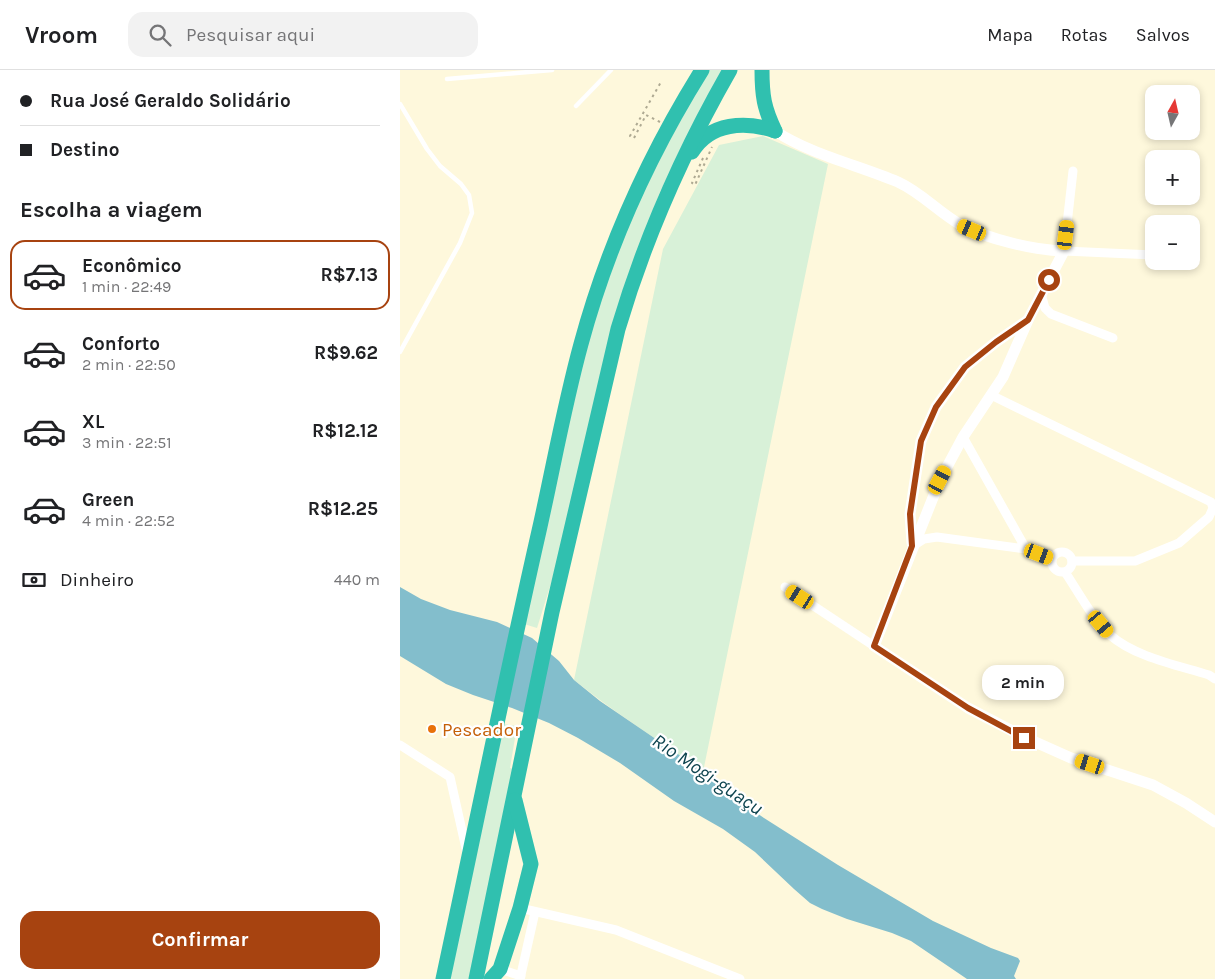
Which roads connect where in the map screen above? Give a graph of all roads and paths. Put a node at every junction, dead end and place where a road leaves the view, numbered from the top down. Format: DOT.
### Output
graph roads {
  1 [pos="552,70"];
  2 [pos="611,70"];
  3 [pos="702,70"];
  4 [pos="730,70"];
  5 [pos="762,70"];
  6 [pos="447,79"];
  7 [pos="661,82"];
  8 [pos="400,104"];
  9 [pos="576,106"];
  10 [pos="646,115"];
  11 [pos="721,129"];
  12 [pos="775,131"];
  13 [pos="708,146"];
  14 [pos="1073,170"];
  15 [pos="661,205"];
  16 [pos="1064,251"];
  17 [pos="1145,255"];
  18 [pos="1041,294"];
  19 [pos="1028,320"];
  20 [pos="1113,338"];
  21 [pos="400,352"];
  22 [pos="992,395"];
  23 [pos="963,437"];
  24 [pos="912,546"];
  25 [pos="1026,549"];
  26 [pos="1052,559"];
  27 [pos="1072,561"];
  28 [pos="1065,572"];
  29 [pos="785,587"];
  30 [pos="874,646"];
  31 [pos="1215,679"];
  32 [pos="400,745"];
  33 [pos="514,795"];
  34 [pos="1215,822"];
  35 [pos="469,861"];
  36 [pos="520,908"];
  37 [pos="535,912"];
  38 [pos="496,974"];
  39 [pos="521,978"];
  40 [pos="443,979"];
  41 [pos="476,979"];
  42 [pos="740,979"];
  1 -- 6 [label="lane"];
  2 -- 9 [label="lane"];
  3 -- 35 [label="highway"];
  4 -- 15 [label="highway"];
  5 -- 12 [label="highway"];
  7 -- 10 [label="path"];
  8 -- 21 [label="lane"];
  11 -- 12 [label="highway"];
  11 -- 13 [label="path"];
  11 -- 15 [label="highway"];
  12 -- 16 [label="street"];
  14 -- 16 [label="street"];
  15 -- 33 [label="highway"];
  16 -- 17 [label="street"];
  16 -- 18 [label="street"];
  18 -- 19 [label="street"];
  18 -- 20 [label="street"];
  19 -- 22 [label="street"];
  19 -- 24 [label="street"];
  22 -- 23 [label="street"];
  22 -- 27 [label="street"];
  23 -- 24 [label="street"];
  23 -- 25 [label="street"];
  24 -- 25 [label="street"];
  24 -- 30 [label="street"];
  25 -- 26 [label="street"];
  26 -- 27 [label="street"];
  26 -- 28 [label="street"];
  27 -- 28 [label="street"];
  28 -- 31 [label="street"];
  29 -- 30 [label="street"];
  30 -- 34 [label="street"];
  32 -- 35 [label="street"];
  33 -- 36 [label="highway"];
  33 -- 41 [label="highway"];
  35 -- 40 [label="highway"];
  36 -- 37 [label="street"];
  36 -- 38 [label="highway"];
  37 -- 39 [label="street"];
  37 -- 42 [label="street"];
  38 -- 39 [label="street"];
}
